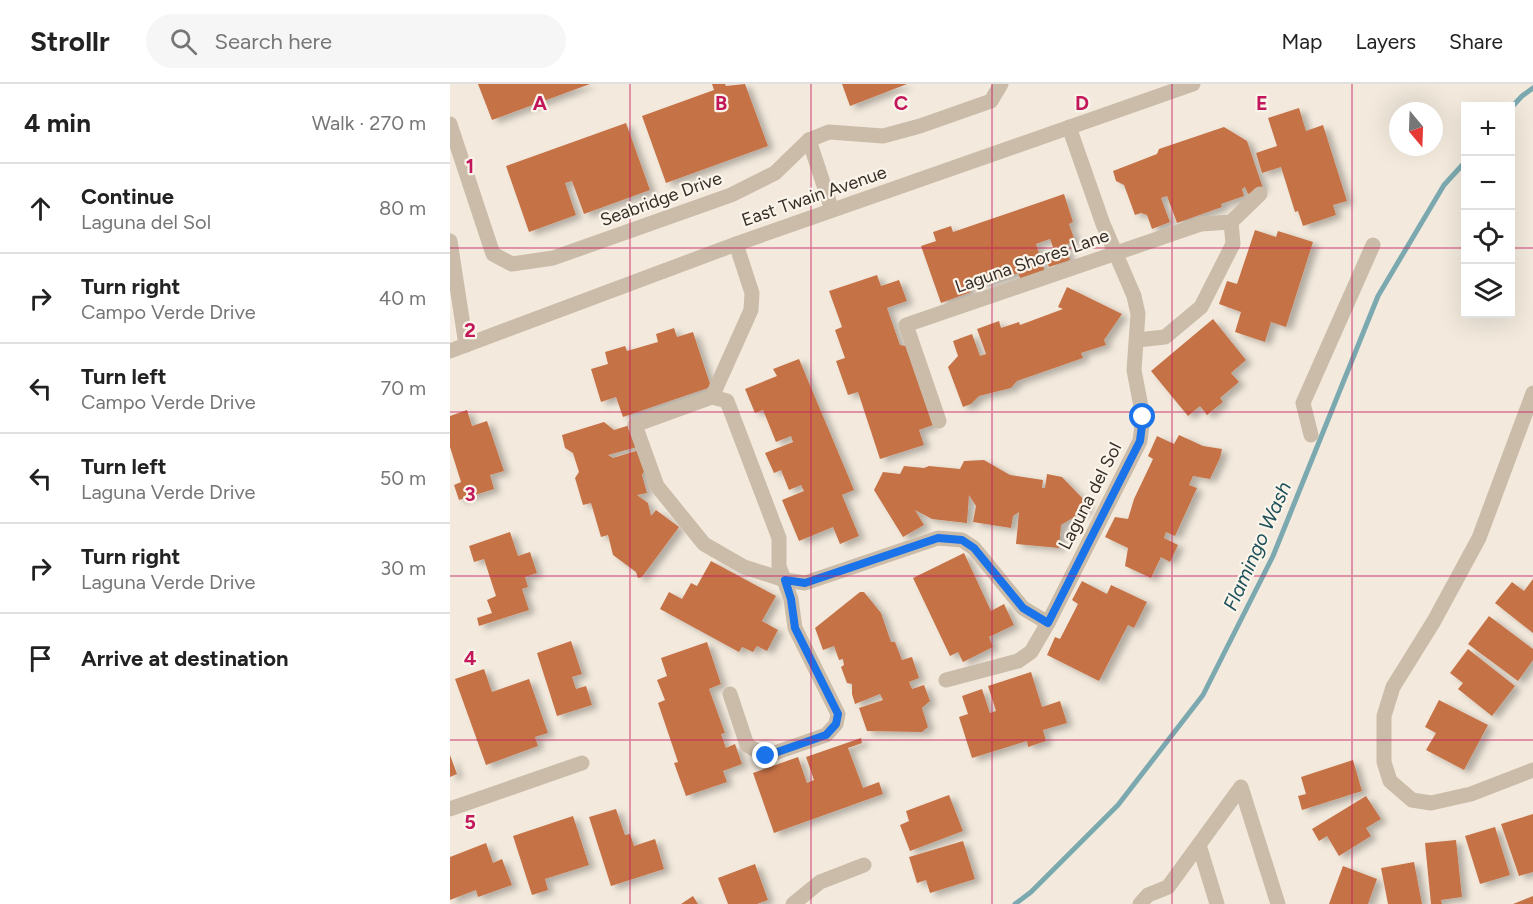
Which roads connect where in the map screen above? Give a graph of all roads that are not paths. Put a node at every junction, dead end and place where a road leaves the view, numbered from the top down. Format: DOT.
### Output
graph roads {
  1 [pos="1002,84"];
  2 [pos="1193,84"];
  3 [pos="1171,88"];
  4 [pos="450,124"];
  5 [pos="1069,127"];
  6 [pos="809,140"];
  7 [pos="1260,194"];
  8 [pos="832,210"];
  9 [pos="1231,222"];
  10 [pos="450,241"];
  11 [pos="735,244"];
  12 [pos="1373,244"];
  13 [pos="1115,253"];
  14 [pos="1137,340"];
  15 [pos="466,345"];
  16 [pos="450,351"];
  17 [pos="1533,393"];
  18 [pos="712,397"];
  19 [pos="939,421"];
  20 [pos="1311,435"];
  21 [pos="785,580"];
  22 [pos="1048,623"];
  23 [pos="946,680"];
  24 [pos="730,694"];
  25 [pos="582,763"];
  26 [pos="1533,770"];
  27 [pos="450,809"];
  28 [pos="1199,844"];
  29 [pos="864,866"];
  30 [pos="793,904"];
  31 [pos="1140,904"];
  32 [pos="1217,904"];
  33 [pos="1278,904"];
  1 -- 6 [label="street, Seabridge Drive"];
  2 -- 3 [label="street, East Twain Avenue"];
  3 -- 5 [label="street, East Twain Avenue"];
  4 -- 6 [label="street, Seabridge Drive"];
  5 -- 8 [label="street, East Twain Avenue"];
  5 -- 13 [label="street, Laguna del Sol"];
  6 -- 8 [label="street"];
  7 -- 9 [label="street"];
  8 -- 11 [label="street, East Twain Avenue"];
  9 -- 13 [label="street, Laguna Shores Lane"];
  9 -- 14 [label="street"];
  10 -- 15 [label="street"];
  11 -- 15 [label="street, East Twain Avenue"];
  11 -- 18 [label="street"];
  12 -- 20 [label="street"];
  13 -- 14 [label="street, Laguna del Sol"];
  13 -- 19 [label="street, Laguna Shores Lane"];
  14 -- 22 [label="street, Laguna del Sol"];
  15 -- 16 [label="street, East Twain Avenue"];
  17 -- 26 [label="street"];
  18 -- 21 [label="street"];
  18 -- 21 [label="street"];
  21 -- 22 [label="street"];
  21 -- 24 [label="street"];
  22 -- 23 [label="street, Laguna del Sol"];
  25 -- 27 [label="street"];
  28 -- 31 [label="street"];
  28 -- 32 [label="street"];
  28 -- 33 [label="street"];
  29 -- 30 [label="street"];
}
